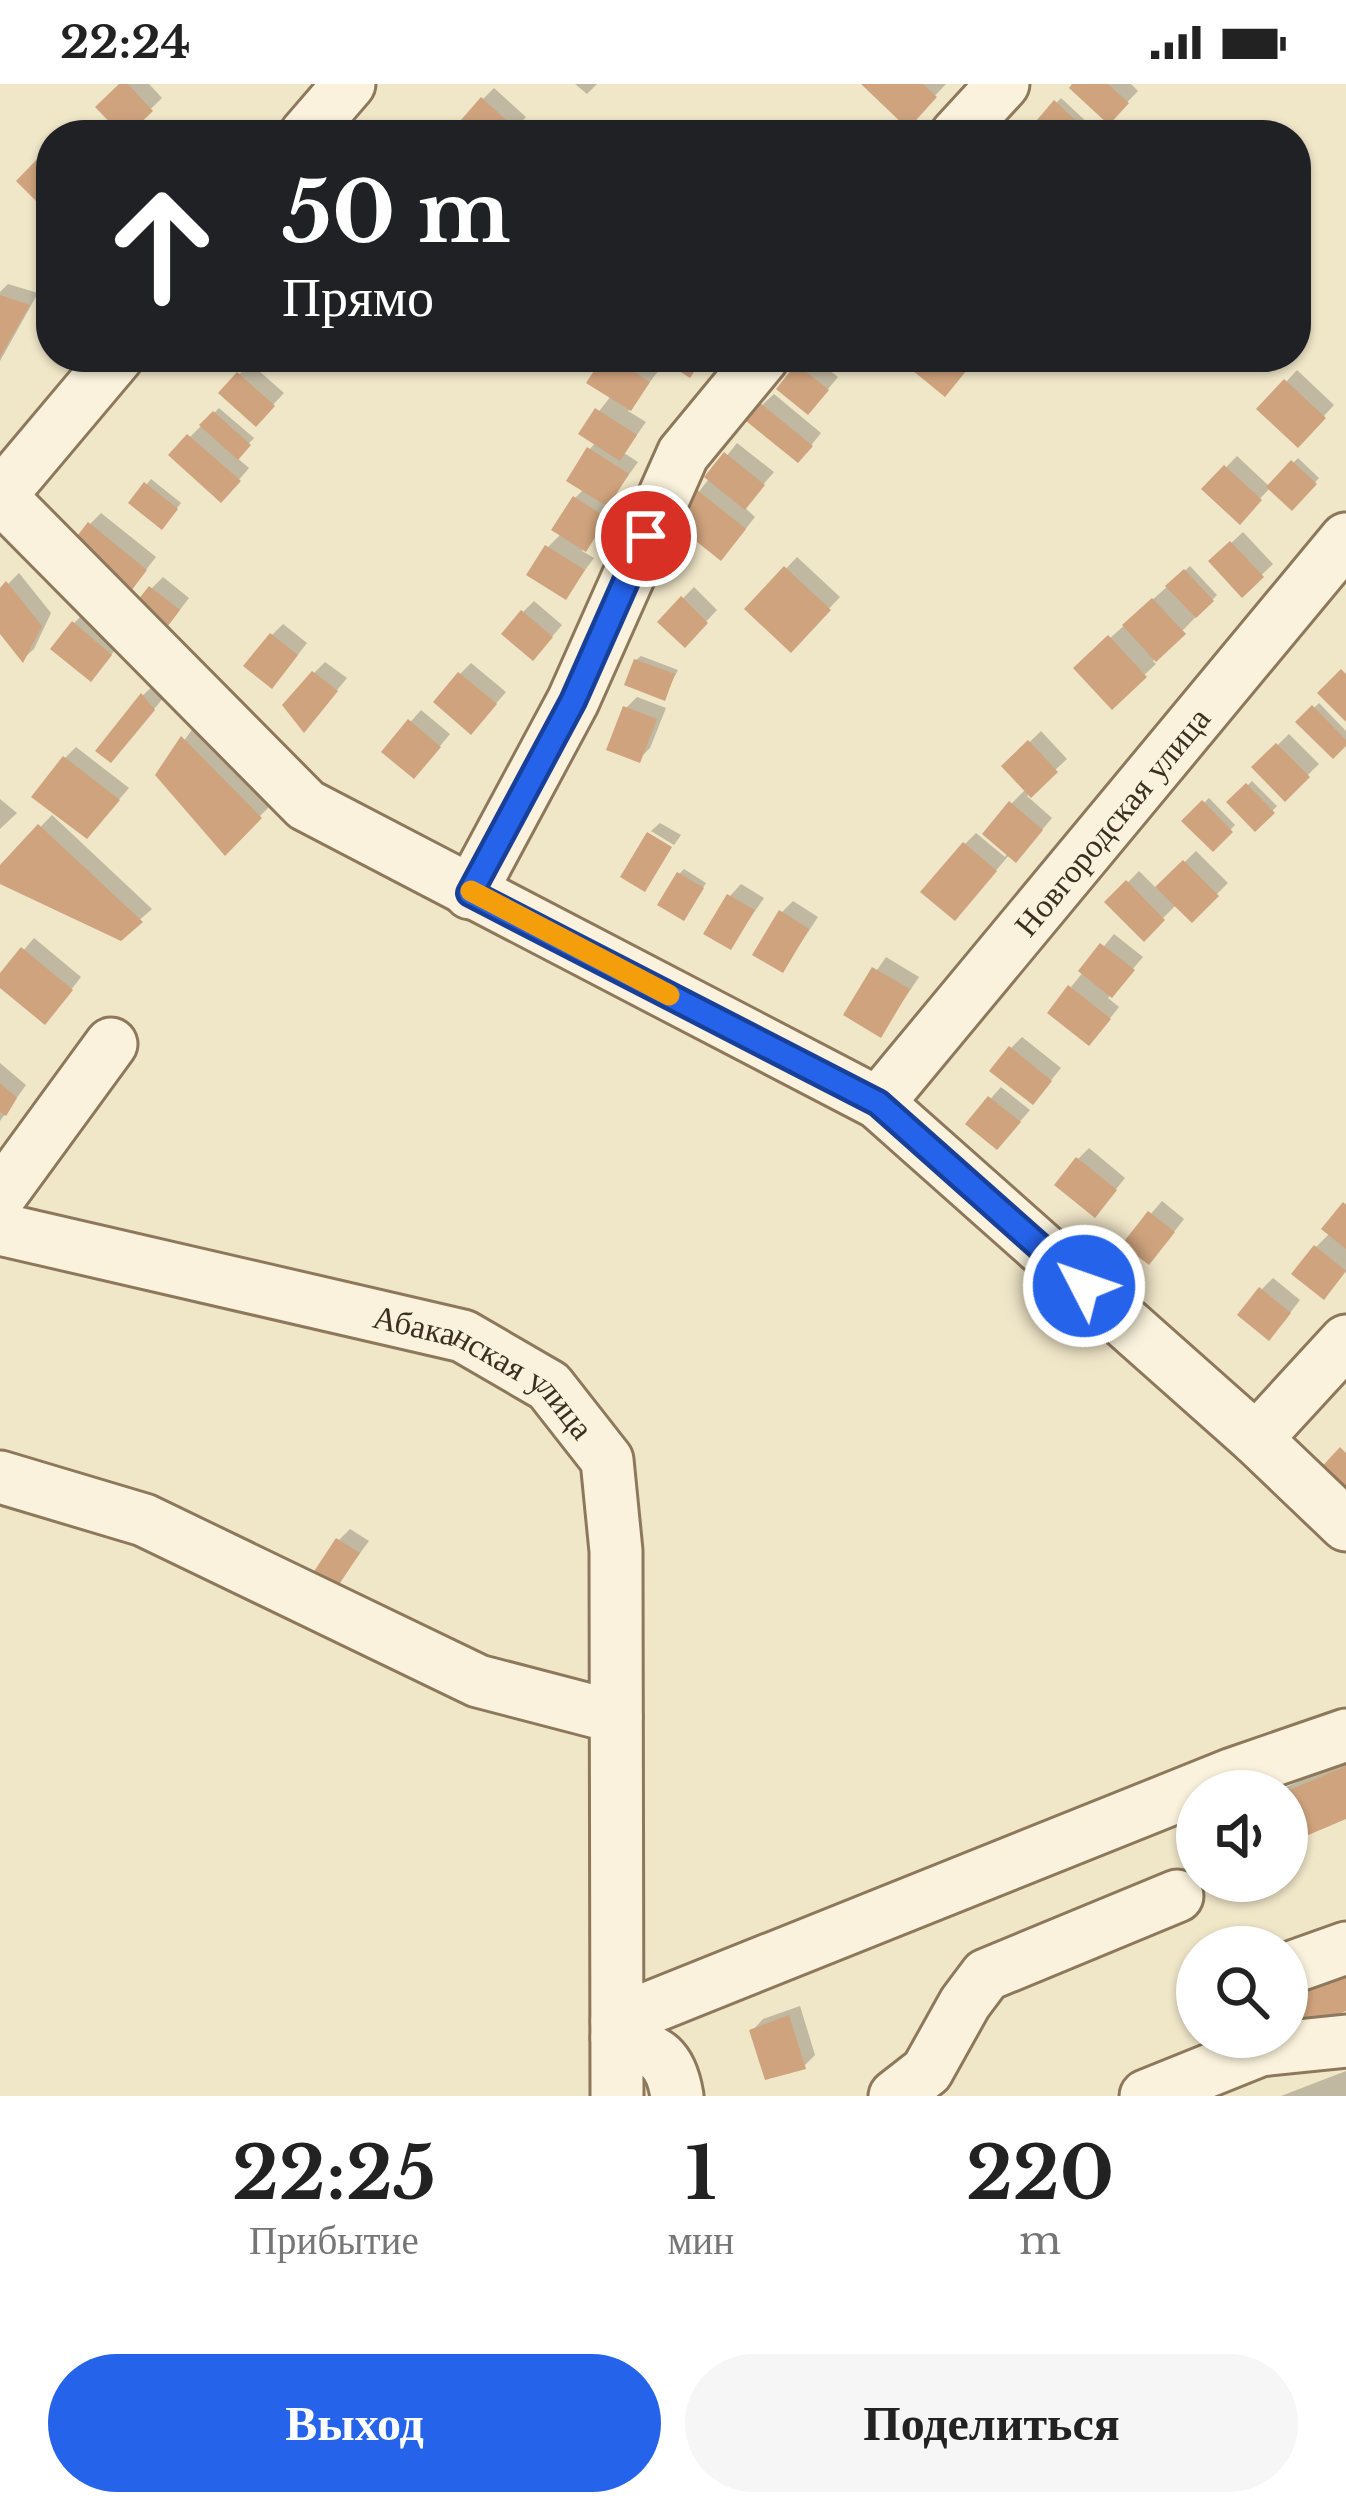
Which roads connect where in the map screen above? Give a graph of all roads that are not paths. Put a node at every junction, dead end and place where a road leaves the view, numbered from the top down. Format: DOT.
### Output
graph roads {
  1 [pos="349,84"];
  2 [pos="1003,84"];
  3 [pos="318,120"];
  4 [pos="970,120"];
  5 [pos="104,372"];
  6 [pos="751,372"];
  7 [pos="0,443"];
  8 [pos="0,465"];
  9 [pos="0,496"];
  10 [pos="1346,539"];
  11 [pos="470,893"];
  12 [pos="111,1044"];
  13 [pos="878,1103"];
  14 [pos="0,1196"];
  15 [pos="0,1229"];
  16 [pos="1346,1341"];
  17 [pos="1256,1439"];
  18 [pos="0,1477"];
  19 [pos="1346,1526"];
  20 [pos="616,1717"];
  21 [pos="1346,1735"];
  22 [pos="1176,1896"];
  23 [pos="1346,1948"];
  24 [pos="1308,1962"];
  25 [pos="617,2030"];
  26 [pos="1346,2041"];
  27 [pos="617,2096"];
  28 [pos="677,2096"];
  29 [pos="896,2096"];
  30 [pos="1146,2096"];
  1 -- 3 [label="street"];
  2 -- 4 [label="street"];
  5 -- 9 [label="street"];
  6 -- 11 [label="street"];
  7 -- 8 [label="street"];
  9 -- 11 [label="street"];
  10 -- 13 [label="street, Новгородская улица"];
  11 -- 13 [label="street"];
  12 -- 14 [label="street"];
  13 -- 17 [label="street"];
  15 -- 20 [label="street, Абаканская улица"];
  16 -- 17 [label="street"];
  17 -- 19 [label="street"];
  18 -- 20 [label="street"];
  20 -- 25 [label="street, Абаканская улица"];
  21 -- 25 [label="street"];
  22 -- 29 [label="street"];
  23 -- 24 [label="street"];
  25 -- 27 [label="street, Абаканская улица"];
  25 -- 28 [label="street"];
  26 -- 30 [label="street"];
}
